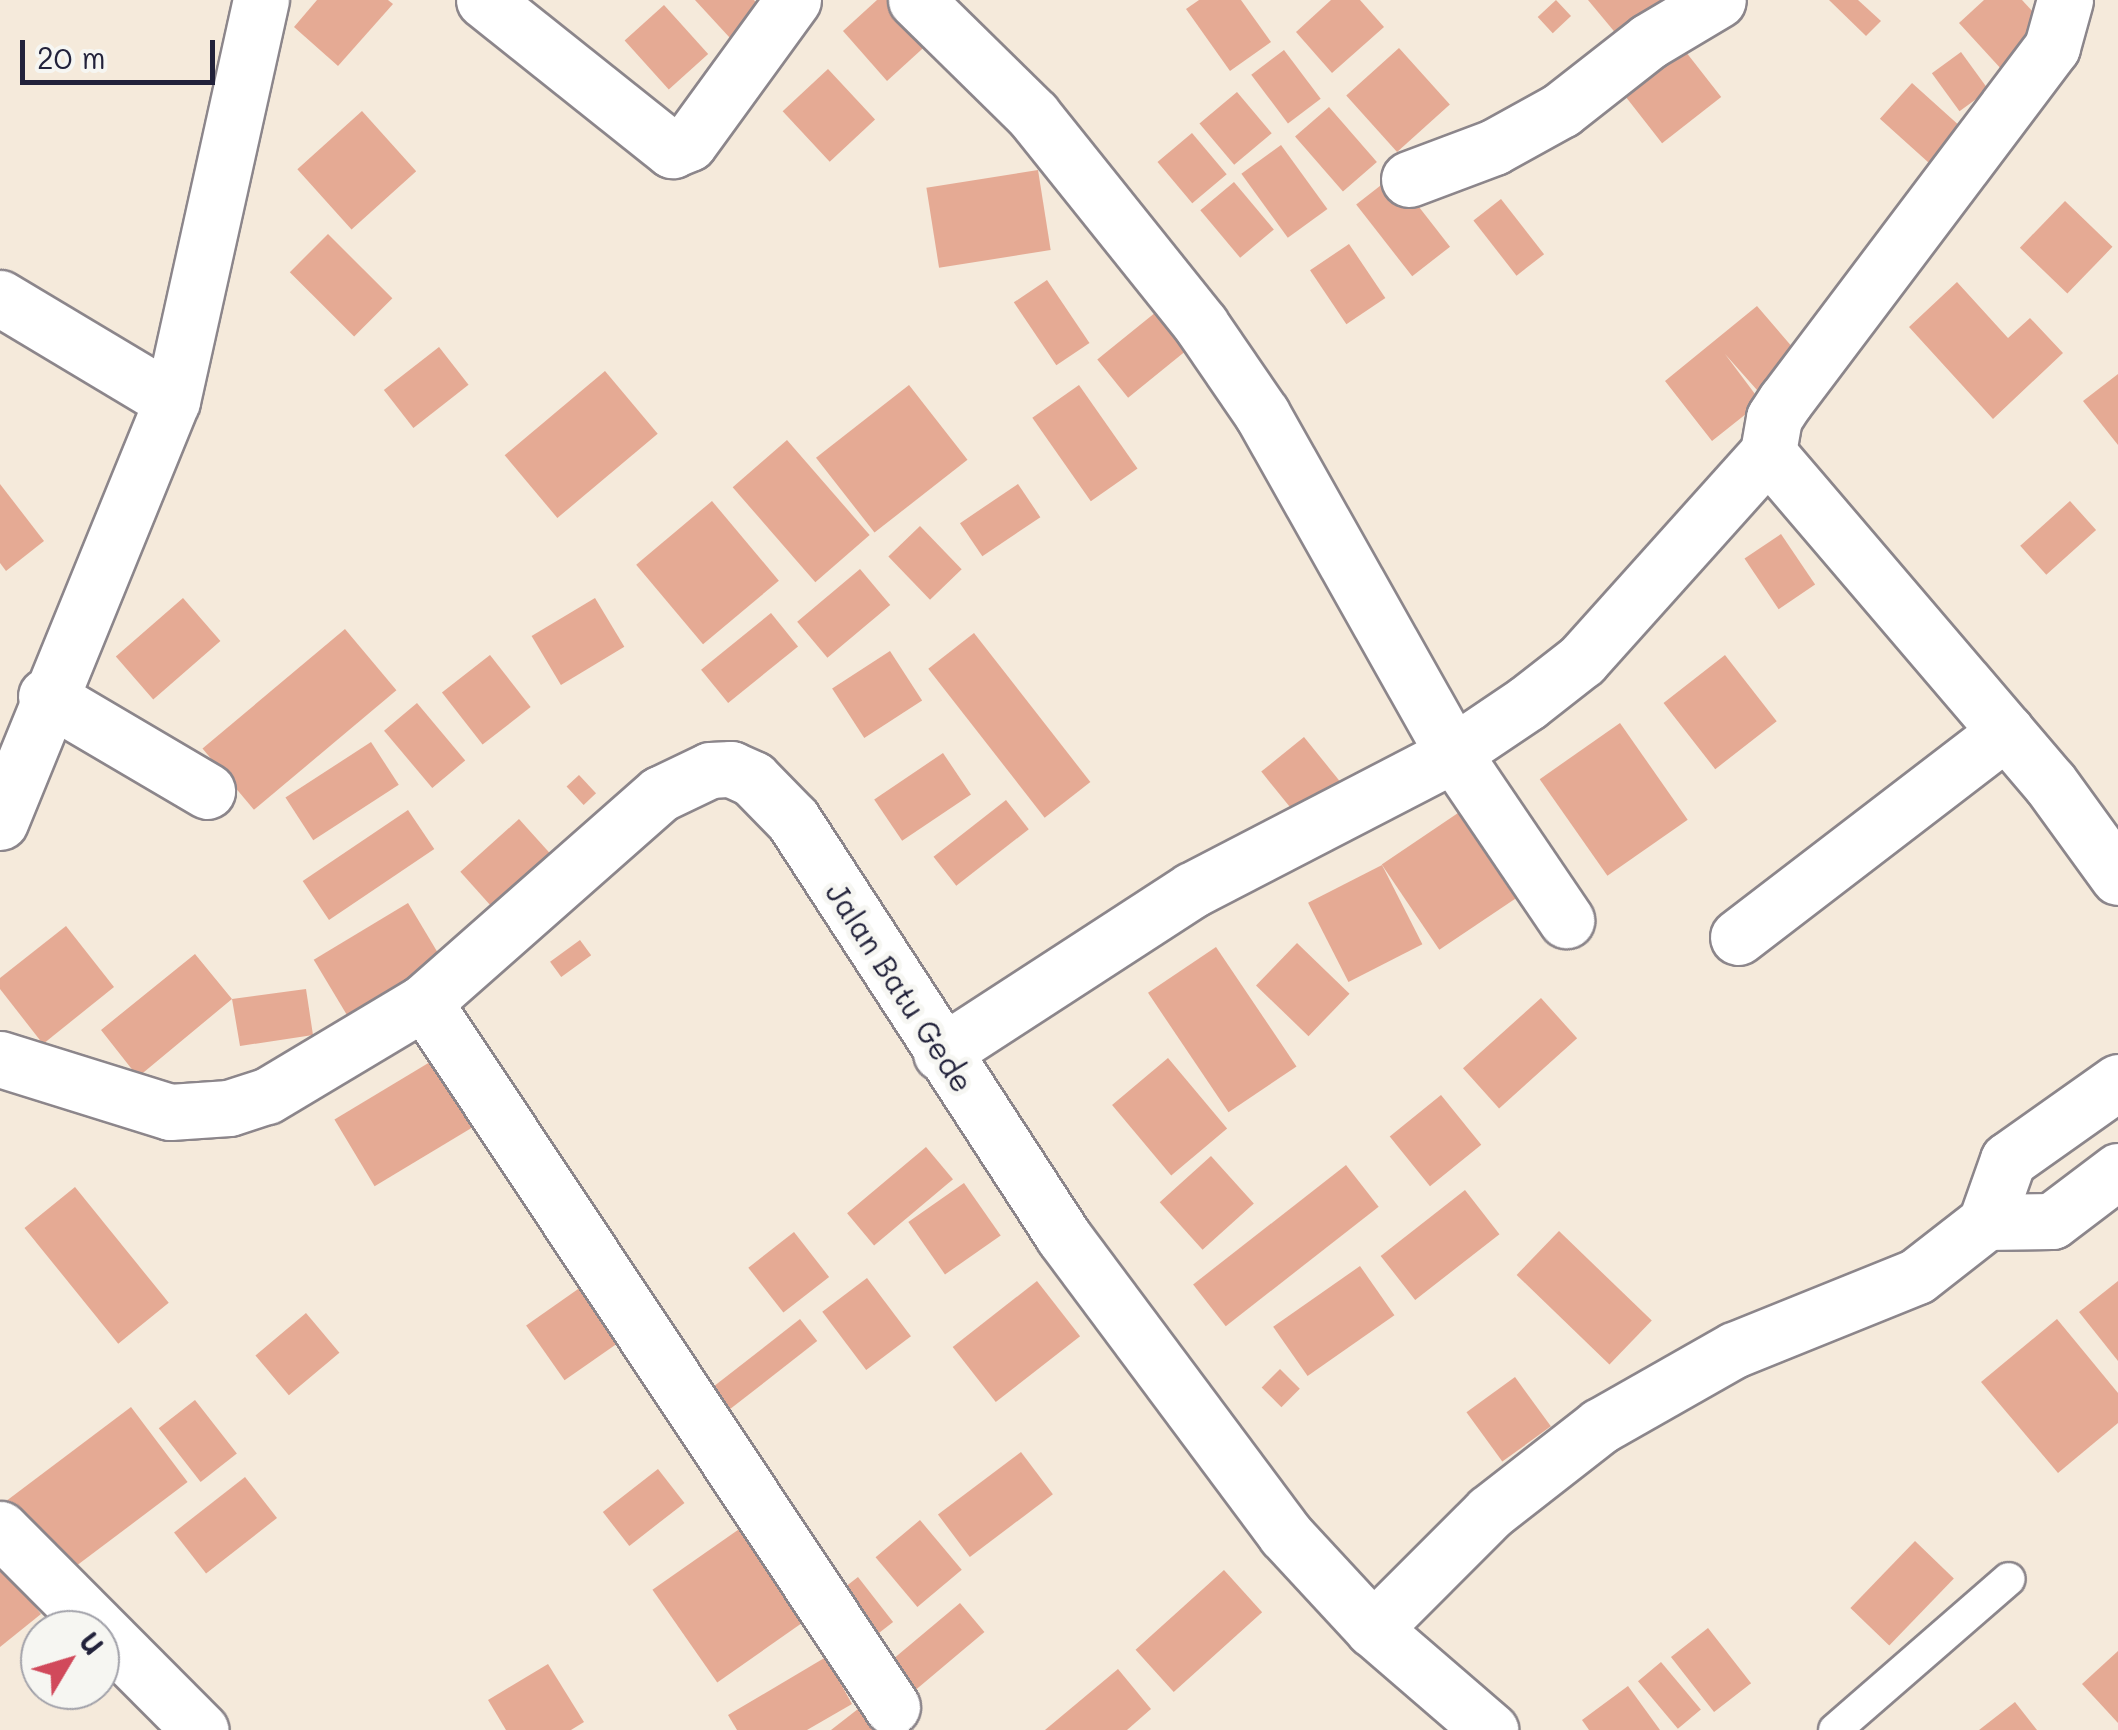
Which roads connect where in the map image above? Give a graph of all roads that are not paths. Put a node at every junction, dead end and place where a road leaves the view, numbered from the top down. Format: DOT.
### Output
graph roads {
  1 [pos="261,0"];
  2 [pos="484,0"];
  3 [pos="793,0"];
  4 [pos="916,0"];
  5 [pos="1718,0"];
  6 [pos="2066,0"];
  7 [pos="1408,180"];
  8 [pos="0,298"];
  9 [pos="172,401"];
  10 [pos="1768,453"];
  11 [pos="46,696"];
  12 [pos="2006,731"];
  13 [pos="1453,752"];
  14 [pos="207,791"];
  15 [pos="0,822"];
  16 [pos="2118,878"];
  17 [pos="1566,920"];
  18 [pos="1738,937"];
  19 [pos="424,1002"];
  20 [pos="942,1054"];
  21 [pos="0,1059"];
  22 [pos="2118,1082"];
  23 [pos="2118,1172"];
  24 [pos="1986,1222"];
  25 [pos="0,1528"];
  26 [pos="2009,1578"];
  27 [pos="1374,1630"];
  28 [pos="892,1707"];
  29 [pos="200,1730"];
  30 [pos="1490,1730"];
  31 [pos="1835,1730"];
  1 -- 9 [label="street"];
  2 -- 3 [label="street"];
  4 -- 13 [label="street"];
  5 -- 7 [label="street"];
  6 -- 10 [label="street"];
  8 -- 9 [label="street"];
  9 -- 11 [label="street"];
  10 -- 12 [label="street"];
  10 -- 13 [label="street"];
  11 -- 14 [label="street"];
  11 -- 15 [label="street"];
  12 -- 16 [label="street"];
  12 -- 18 [label="street"];
  13 -- 17 [label="street"];
  13 -- 20 [label="street"];
  19 -- 20 [label="street, Jalan Batu Gede"];
  19 -- 21 [label="street, Jalan Batu Gede"];
  19 -- 28 [label="street"];
  20 -- 27 [label="street, Jalan Batu Gede"];
  22 -- 24 [label="street"];
  23 -- 24 [label="street"];
  24 -- 27 [label="street"];
  25 -- 29 [label="street"];
  26 -- 31 [label="lane"];
  27 -- 30 [label="street, Jalan Batu Gede"];
}
